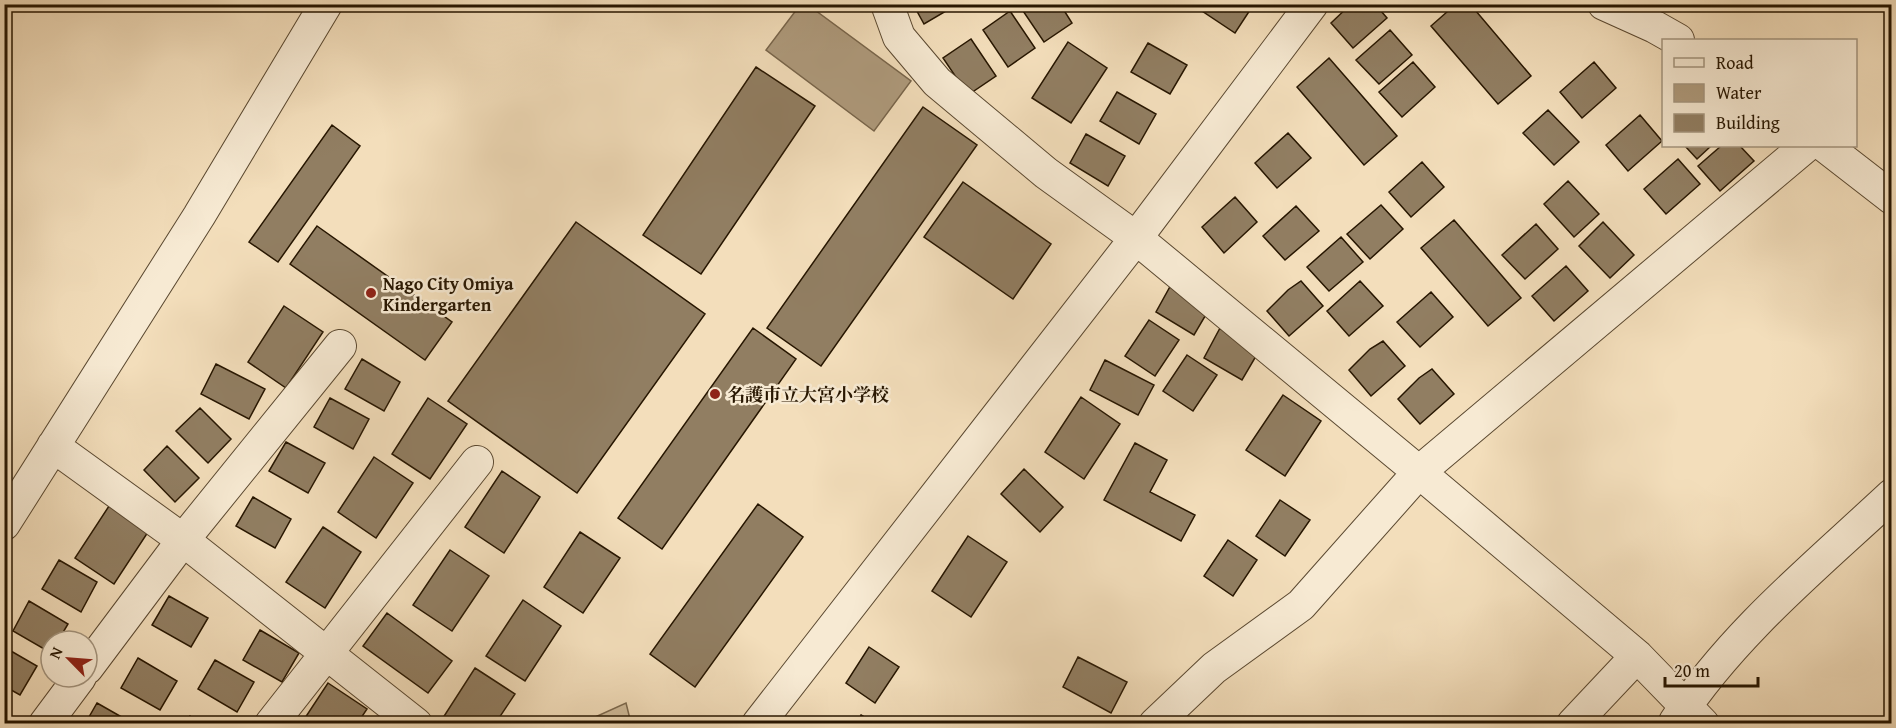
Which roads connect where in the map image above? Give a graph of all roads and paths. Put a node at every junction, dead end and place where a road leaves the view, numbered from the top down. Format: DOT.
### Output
graph roads {
  1 [pos="326,4"];
  2 [pos="887,4"];
  3 [pos="1312,4"];
  4 [pos="1604,4"];
  5 [pos="1676,39"];
  6 [pos="1805,147"];
  7 [pos="1826,147"];
  8 [pos="1892,198"];
  9 [pos="1136,238"];
  10 [pos="340,346"];
  11 [pos="53,446"];
  12 [pos="477,462"];
  13 [pos="1419,472"];
  14 [pos="1892,495"];
  15 [pos="4,524"];
  16 [pos="183,540"];
  17 [pos="99,652"];
  18 [pos="325,652"];
  19 [pos="1637,656"];
  20 [pos="71,689"];
  21 [pos="1688,717"];
  22 [pos="45,723"];
  23 [pos="271,723"];
  24 [pos="416,723"];
  25 [pos="758,723"];
  26 [pos="1155,723"];
  27 [pos="1573,723"];
  1 -- 11 [label="street"];
  2 -- 9 [label="street"];
  3 -- 9 [label="street"];
  4 -- 5 [label="street"];
  6 -- 13 [label="street"];
  7 -- 8 [label="street"];
  9 -- 13 [label="street"];
  9 -- 25 [label="street"];
  10 -- 16 [label="street"];
  11 -- 15 [label="street"];
  11 -- 16 [label="street"];
  12 -- 18 [label="street"];
  13 -- 19 [label="street"];
  13 -- 26 [label="street"];
  14 -- 21 [label="street"];
  16 -- 17 [label="street"];
  16 -- 18 [label="street"];
  18 -- 23 [label="street"];
  18 -- 24 [label="street"];
  19 -- 21 [label="street"];
  19 -- 27 [label="street"];
  20 -- 22 [label="street"];
}
